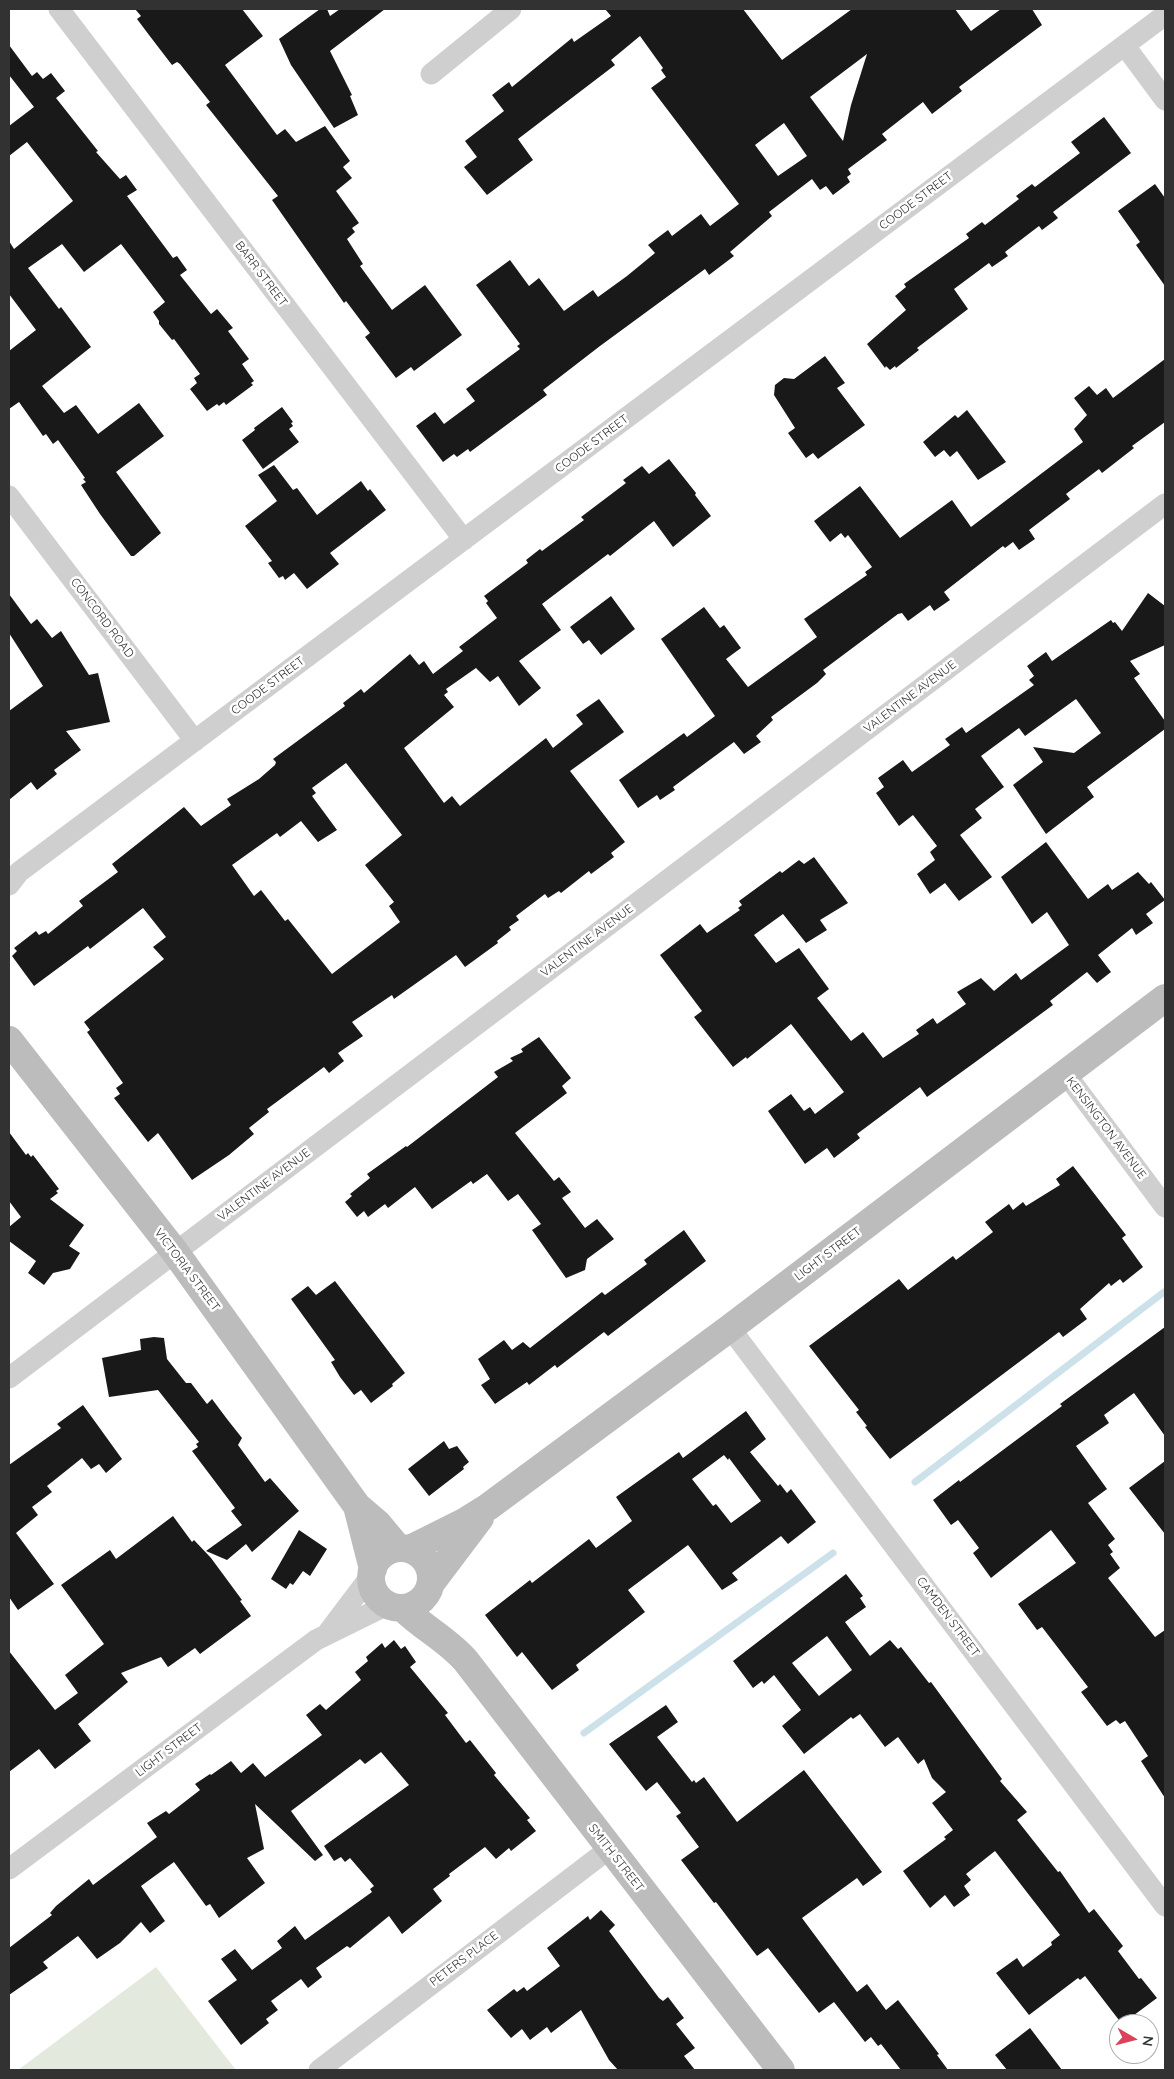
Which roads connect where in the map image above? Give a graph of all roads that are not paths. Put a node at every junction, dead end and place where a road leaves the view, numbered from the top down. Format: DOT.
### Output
graph roads {
  1 [pos="59,9"];
  2 [pos="511,9"];
  3 [pos="1165,16"];
  4 [pos="1125,46"];
  5 [pos="431,74"];
  6 [pos="1165,100"];
  7 [pos="9,496"];
  8 [pos="1165,504"];
  9 [pos="464,540"];
  10 [pos="194,741"];
  11 [pos="12,878"];
  12 [pos="1165,998"];
  13 [pos="9,1040"];
  14 [pos="1066,1073"];
  15 [pos="1165,1206"];
  16 [pos="176,1252"];
  17 [pos="730,1328"];
  18 [pos="9,1378"];
  19 [pos="357,1506"];
  20 [pos="488,1507"];
  21 [pos="404,1549"];
  22 [pos="372,1572"];
  23 [pos="428,1589"];
  24 [pos="395,1607"];
  25 [pos="329,1632"];
  26 [pos="453,1646"];
  27 [pos="608,1849"];
  28 [pos="9,1869"];
  29 [pos="1165,1906"];
  30 [pos="319,2070"];
  31 [pos="781,2070"];
  1 -- 9 [label="street, BARR STREET"];
  2 -- 5 [label="street"];
  3 -- 4 [label="street, COODE STREET"];
  4 -- 6 [label="street"];
  4 -- 9 [label="street, COODE STREET"];
  7 -- 10 [label="street, CONCORD ROAD"];
  8 -- 16 [label="street, VALENTINE AVENUE"];
  9 -- 10 [label="street, COODE STREET"];
  10 -- 11 [label="street, COODE STREET"];
  12 -- 14 [label="street, LIGHT STREET"];
  13 -- 16 [label="street, VICTORIA STREET"];
  14 -- 15 [label="street, KENSINGTON AVENUE"];
  14 -- 17 [label="street, LIGHT STREET"];
  16 -- 18 [label="street, VALENTINE AVENUE"];
  16 -- 19 [label="street, VICTORIA STREET"];
  17 -- 20 [label="street, LIGHT STREET"];
  17 -- 29 [label="street, CAMDEN STREET"];
  19 -- 21 [label="street, VICTORIA STREET"];
  19 -- 22 [label="street, VICTORIA STREET"];
  20 -- 21 [label="street, LIGHT STREET"];
  20 -- 23 [label="street, LIGHT STREET"];
  21 -- 22 [label="street"];
  21 -- 23 [label="street"];
  22 -- 24 [label="street"];
  22 -- 25 [label="street, LIGHT STREET"];
  23 -- 24 [label="street"];
  23 -- 26 [label="street, SMITH STREET"];
  24 -- 25 [label="street, LIGHT STREET"];
  24 -- 26 [label="street, SMITH STREET"];
  25 -- 28 [label="street, LIGHT STREET"];
  26 -- 27 [label="street, SMITH STREET"];
  27 -- 30 [label="street, PETERS PLACE"];
  27 -- 31 [label="street, SMITH STREET"];
}
